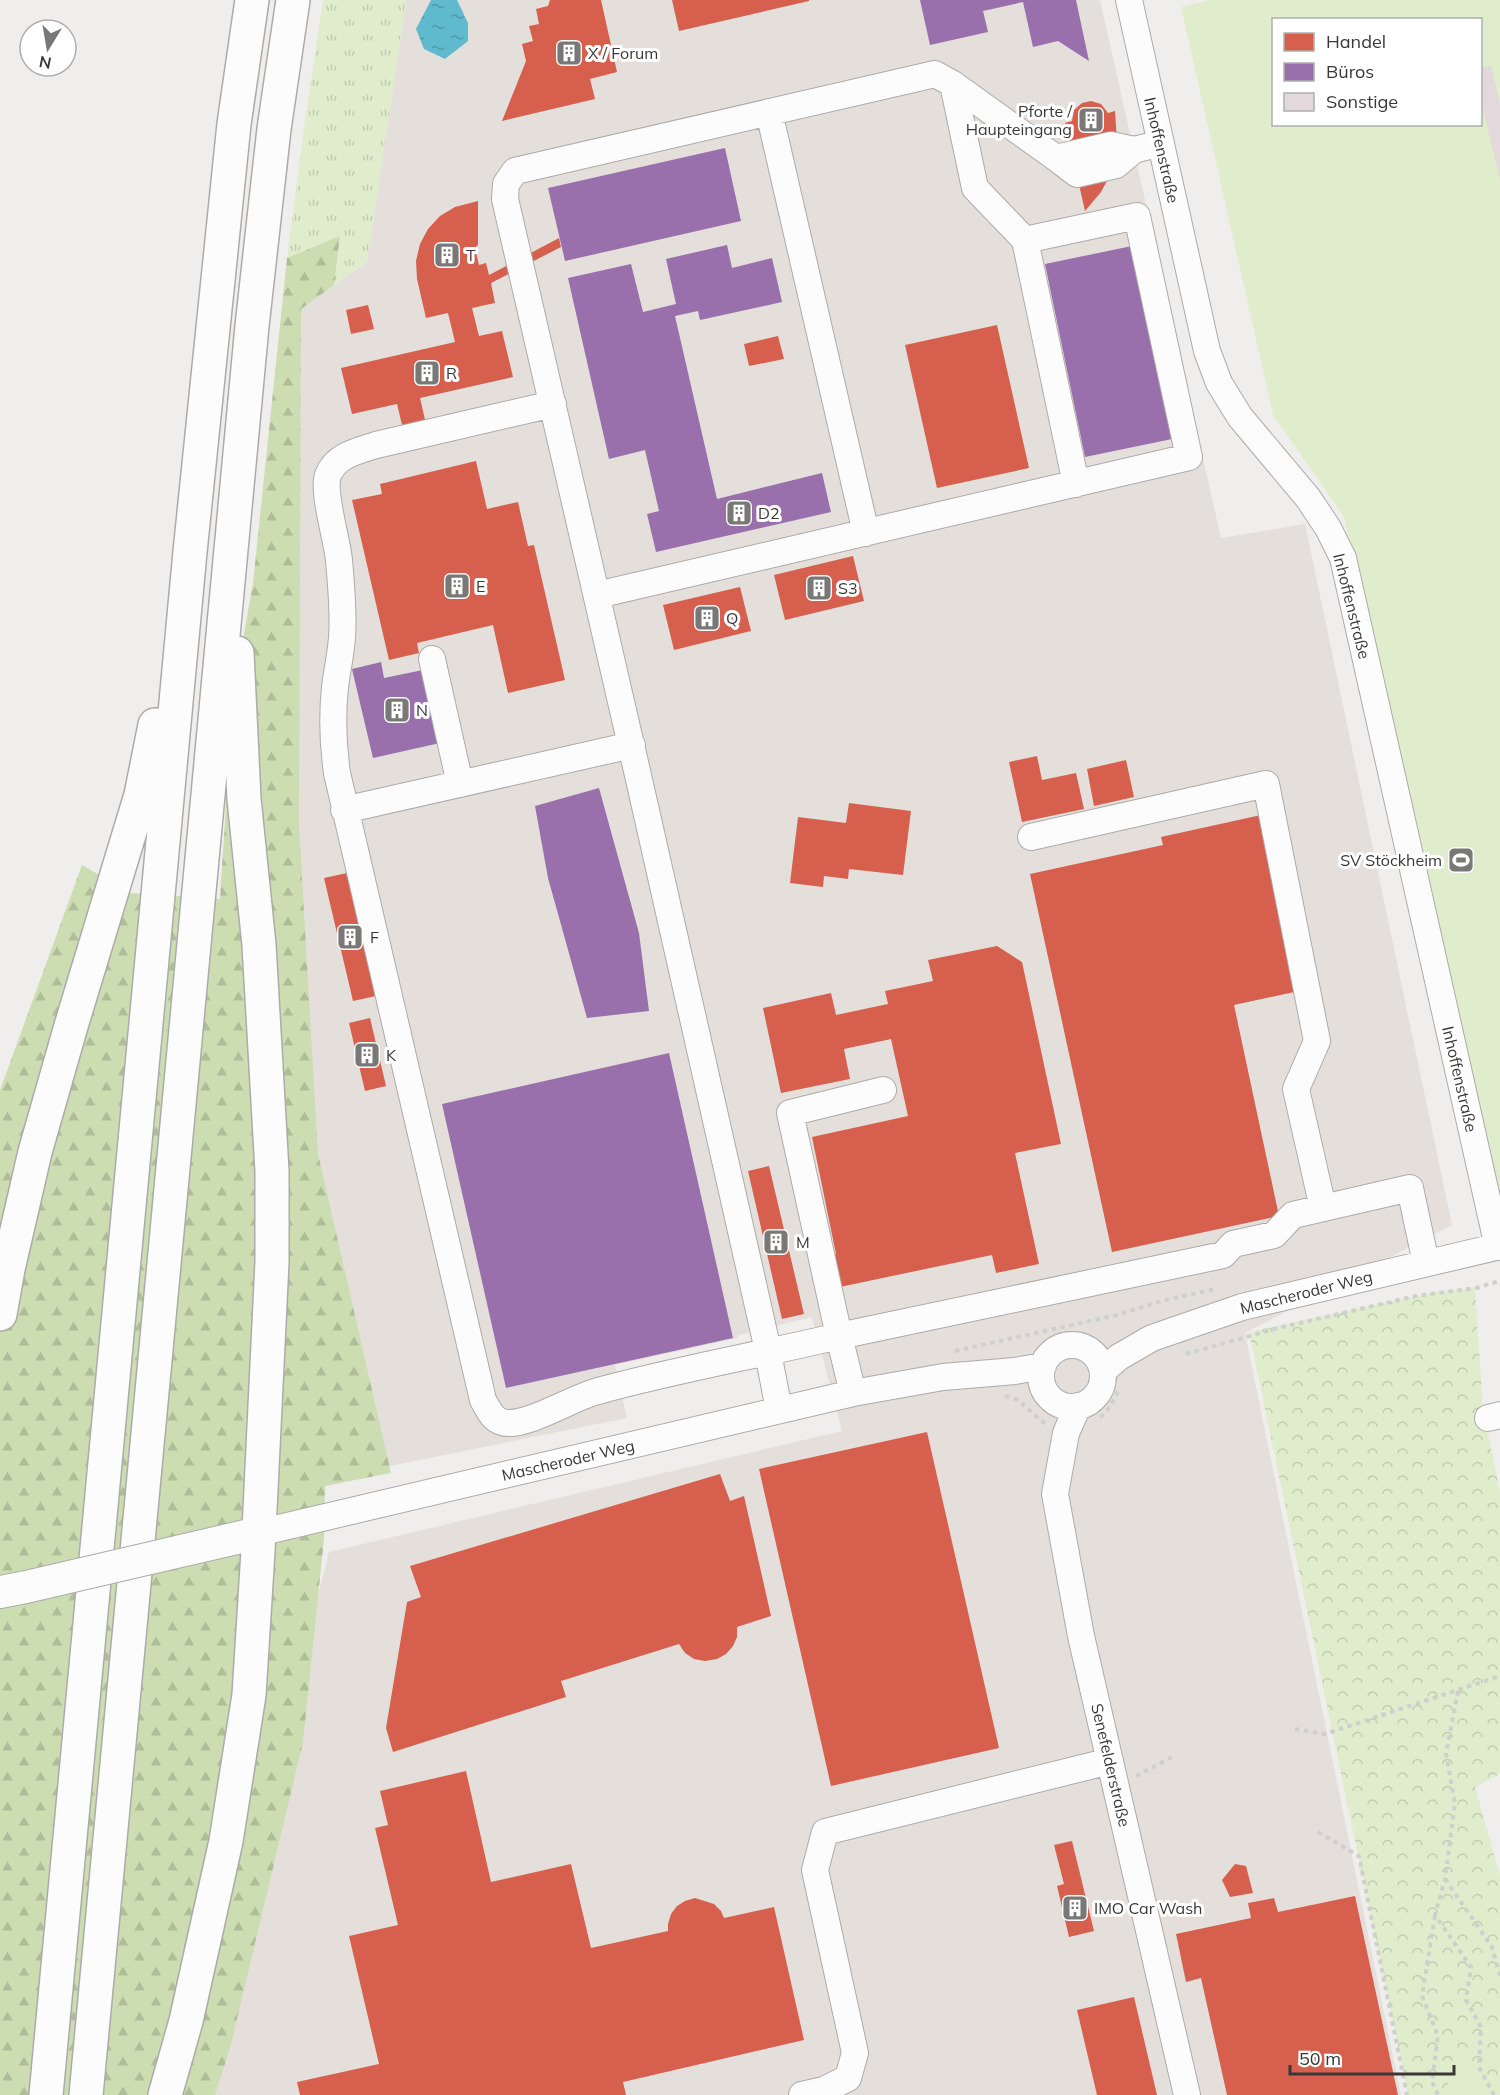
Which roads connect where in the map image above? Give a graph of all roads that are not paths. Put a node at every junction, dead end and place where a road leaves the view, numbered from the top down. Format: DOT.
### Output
graph roads {
  1 [pos="252,0"];
  2 [pos="294,0"];
  3 [pos="1129,0"];
  4 [pos="953,84"];
  5 [pos="769,112"];
  6 [pos="1161,143"];
  7 [pos="1025,240"];
  8 [pos="553,405"];
  9 [pos="1076,484"];
  10 [pos="232,530"];
  11 [pos="866,533"];
  12 [pos="190,552"];
  13 [pos="597,595"];
  14 [pos="432,660"];
  15 [pos="632,745"];
  16 [pos="460,784"];
  17 [pos="344,810"];
  18 [pos="1032,837"];
  19 [pos="883,1090"];
  20 [pos="1323,1208"];
  21 [pos="1499,1246"];
  22 [pos="1426,1263"];
  23 [pos="0,1314"];
  24 [pos="839,1336"];
  25 [pos="768,1353"];
  26 [pos="1111,1367"];
  27 [pos="1042,1371"];
  28 [pos="853,1393"];
  29 [pos="1066,1404"];
  30 [pos="779,1410"];
  31 [pos="258,1533"];
  32 [pos="13,1590"];
  33 [pos="1112,1772"];
  34 [pos="46,2095"];
  35 [pos="86,2095"];
  36 [pos="165,2095"];
  37 [pos="802,2095"];
  38 [pos="1186,2095"];
  1 -- 12 [label="highway"];
  2 -- 10 [label="highway"];
  3 -- 6 [label="street, Inhoffenstraße"];
  4 -- 5 [label="street"];
  4 -- 6 [label="street"];
  4 -- 7 [label="street"];
  5 -- 8 [label="street"];
  5 -- 11 [label="street"];
  6 -- 21 [label="street, Inhoffenstraße"];
  7 -- 9 [label="street"];
  7 -- 9 [label="street"];
  8 -- 13 [label="street"];
  8 -- 17 [label="street"];
  9 -- 11 [label="street"];
  10 -- 31 [label="highway"];
  10 -- 35 [label="highway"];
  11 -- 13 [label="street"];
  12 -- 23 [label="highway"];
  12 -- 34 [label="highway"];
  13 -- 15 [label="street"];
  14 -- 16 [label="street"];
  15 -- 16 [label="street"];
  15 -- 25 [label="street"];
  16 -- 17 [label="street"];
  17 -- 25 [label="street"];
  18 -- 20 [label="street"];
  19 -- 24 [label="street"];
  20 -- 22 [label="street"];
  20 -- 24 [label="street"];
  21 -- 22 [label="street, Mascheroder Weg"];
  22 -- 26 [label="street, Mascheroder Weg"];
  24 -- 25 [label="street"];
  24 -- 28 [label="street"];
  25 -- 30 [label="street"];
  26 -- 27 [label="street"];
  26 -- 29 [label="street"];
  27 -- 28 [label="street, Mascheroder Weg"];
  27 -- 29 [label="street"];
  28 -- 30 [label="street, Mascheroder Weg"];
  29 -- 33 [label="street, Senefelderstraße"];
  30 -- 31 [label="street, Mascheroder Weg"];
  31 -- 32 [label="main road, Mascheroder Weg, bridge"];
  31 -- 36 [label="highway"];
  33 -- 37 [label="street"];
  33 -- 38 [label="street, Senefelderstraße"];
}
